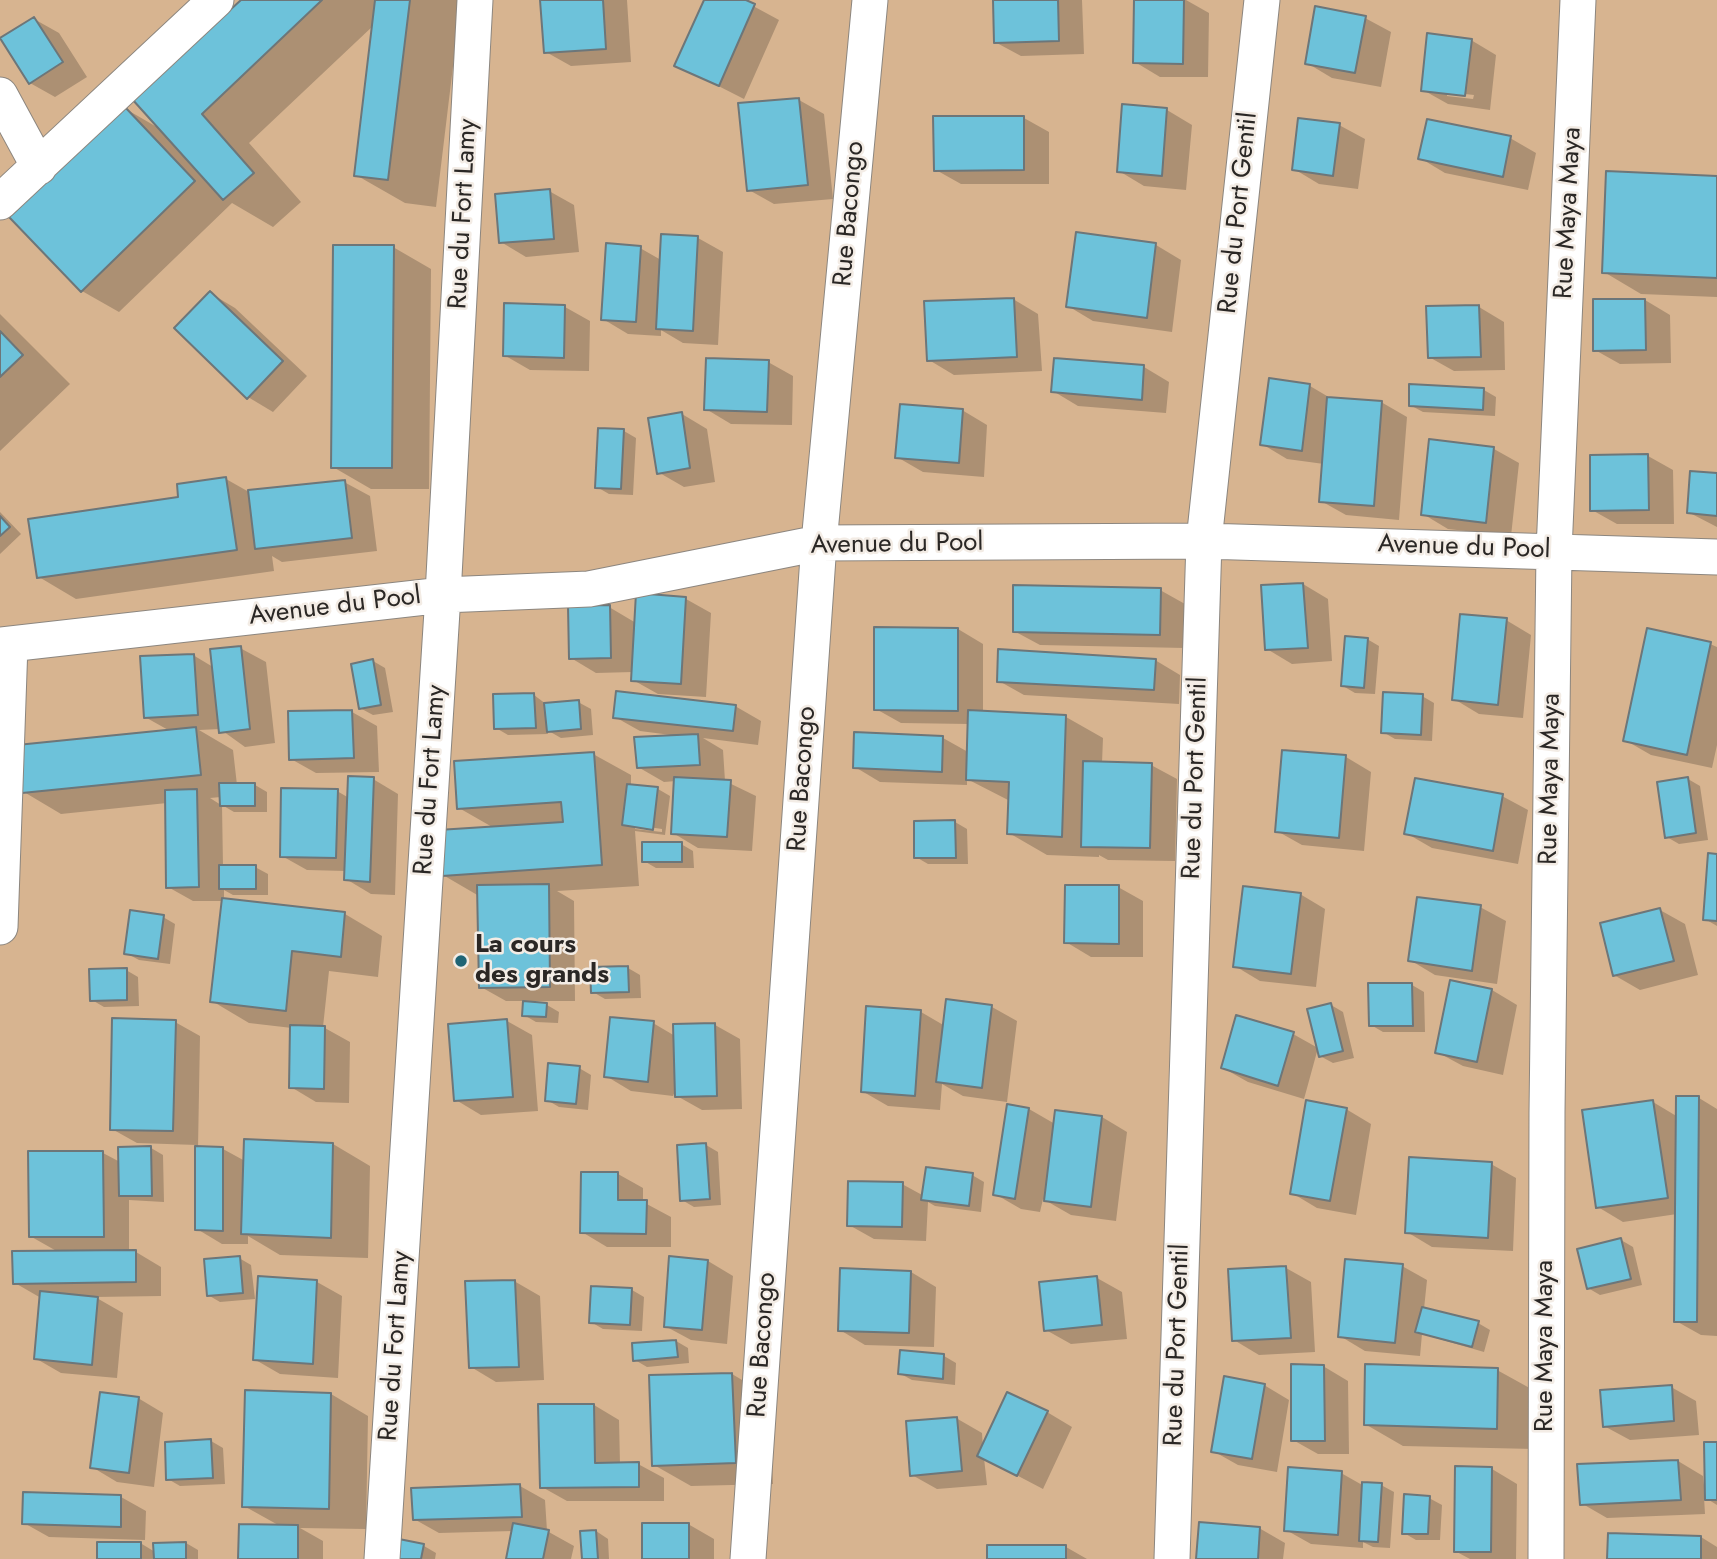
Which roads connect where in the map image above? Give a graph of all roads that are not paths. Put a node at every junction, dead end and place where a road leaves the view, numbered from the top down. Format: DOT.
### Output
graph roads {
  1 [pos="216,0"];
  2 [pos="475,0"];
  3 [pos="870,0"];
  4 [pos="1262,0"];
  5 [pos="1578,0"];
  6 [pos="0,95"];
  7 [pos="39,167"];
  8 [pos="0,202"];
  9 [pos="1204,541"];
  10 [pos="819,543"];
  11 [pos="1554,551"];
  12 [pos="1717,557"];
  13 [pos="443,595"];
  14 [pos="5,645"];
  15 [pos="0,927"];
  16 [pos="382,1559"];
  17 [pos="748,1559"];
  18 [pos="1172,1559"];
  19 [pos="1546,1559"];
  1 -- 7 [label="street"];
  2 -- 13 [label="street, Rue du Fort Lamy"];
  3 -- 10 [label="street, Rue Bacongo"];
  4 -- 9 [label="street, Rue du Port Gentil"];
  5 -- 11 [label="street, Rue Maya Maya"];
  6 -- 7 [label="street"];
  7 -- 8 [label="street"];
  9 -- 10 [label="street, Avenue du Pool"];
  9 -- 11 [label="street, Avenue du Pool"];
  9 -- 18 [label="street, Rue du Port Gentil"];
  10 -- 13 [label="street, Avenue du Pool"];
  10 -- 17 [label="street, Rue Bacongo"];
  11 -- 12 [label="street, Avenue du Pool"];
  11 -- 19 [label="street, Rue Maya Maya"];
  13 -- 14 [label="street, Avenue du Pool"];
  13 -- 16 [label="street, Rue du Fort Lamy"];
  14 -- 15 [label="street"];
}
